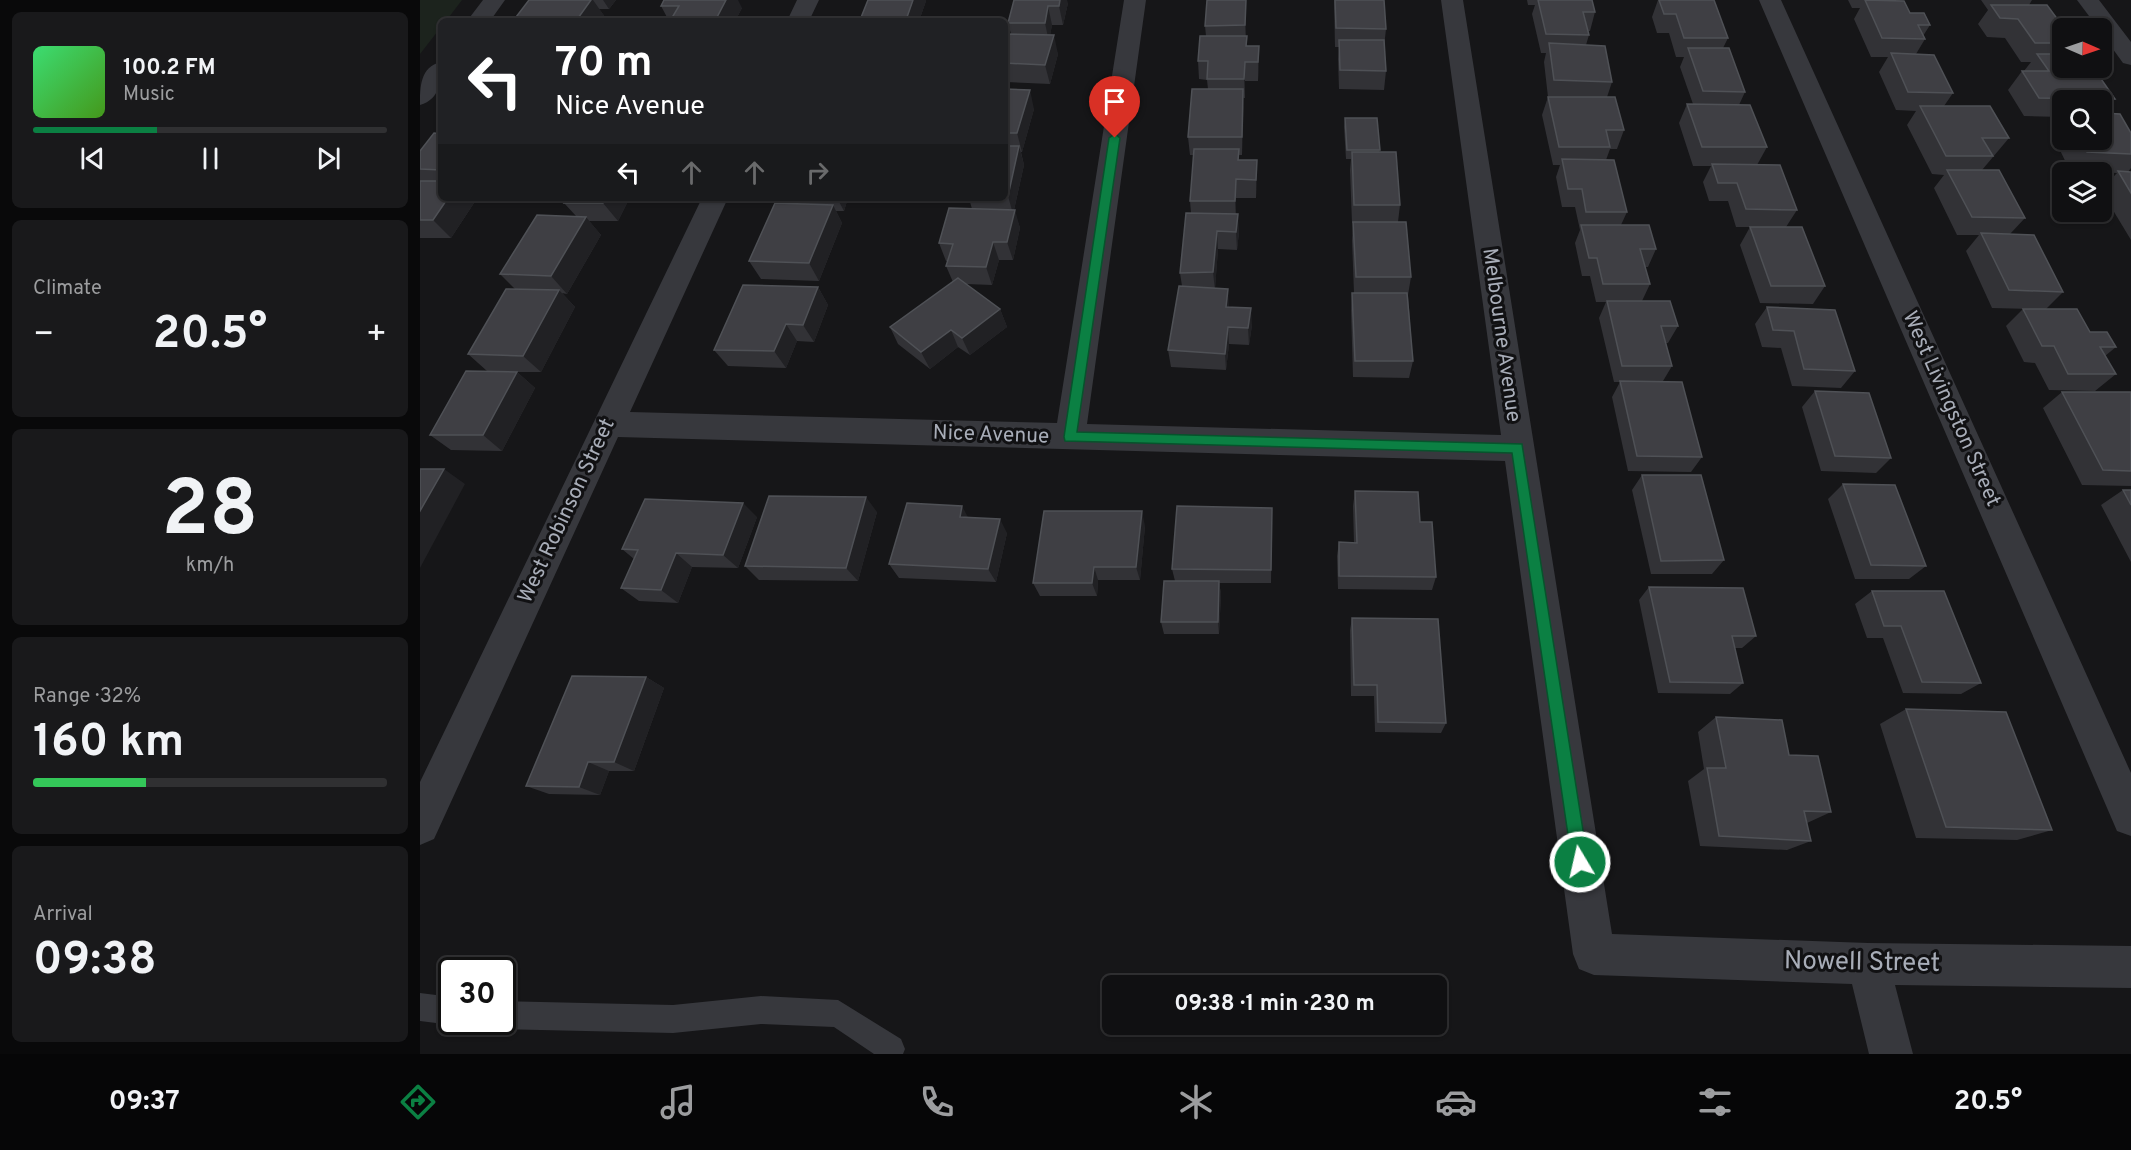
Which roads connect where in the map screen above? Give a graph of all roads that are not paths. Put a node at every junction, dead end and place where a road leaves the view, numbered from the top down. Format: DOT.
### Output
graph roads {
  1 [pos="494,0"];
  2 [pos="808,0"];
  3 [pos="1135,0"];
  4 [pos="1452,0"];
  5 [pos="1770,0"];
  6 [pos="2088,0"];
  7 [pos="480,18"];
  8 [pos="799,18"];
  9 [pos="2131,58"];
  10 [pos="438,73"];
  11 [pos="420,97"];
  12 [pos="714,201"];
  13 [pos="608,424"];
  14 [pos="1070,437"];
  15 [pos="1517,448"];
  16 [pos="2131,817"];
  17 [pos="420,825"];
  18 [pos="1594,954"];
  19 [pos="1868,964"];
  20 [pos="2131,968"];
  21 [pos="420,1007"];
  22 [pos="438,1009"];
  23 [pos="516,1015"];
  24 [pos="891,1049"];
  25 [pos="1891,1054"];
  1 -- 7 [label="street"];
  2 -- 8 [label="street"];
  3 -- 14 [label="street"];
  4 -- 15 [label="street, Melbourne Avenue"];
  5 -- 16 [label="street, West Livingston Street"];
  6 -- 9 [label="street"];
  10 -- 11 [label="street"];
  12 -- 13 [label="street, West Robinson Street"];
  13 -- 14 [label="street, Nice Avenue"];
  13 -- 17 [label="street, West Robinson Street"];
  14 -- 15 [label="street, Nice Avenue"];
  15 -- 18 [label="street, Melbourne Avenue"];
  18 -- 19 [label="street, Nowell Street"];
  19 -- 20 [label="street, Nowell Street"];
  19 -- 25 [label="street"];
  21 -- 22 [label="lane"];
  23 -- 24 [label="lane"];
}
